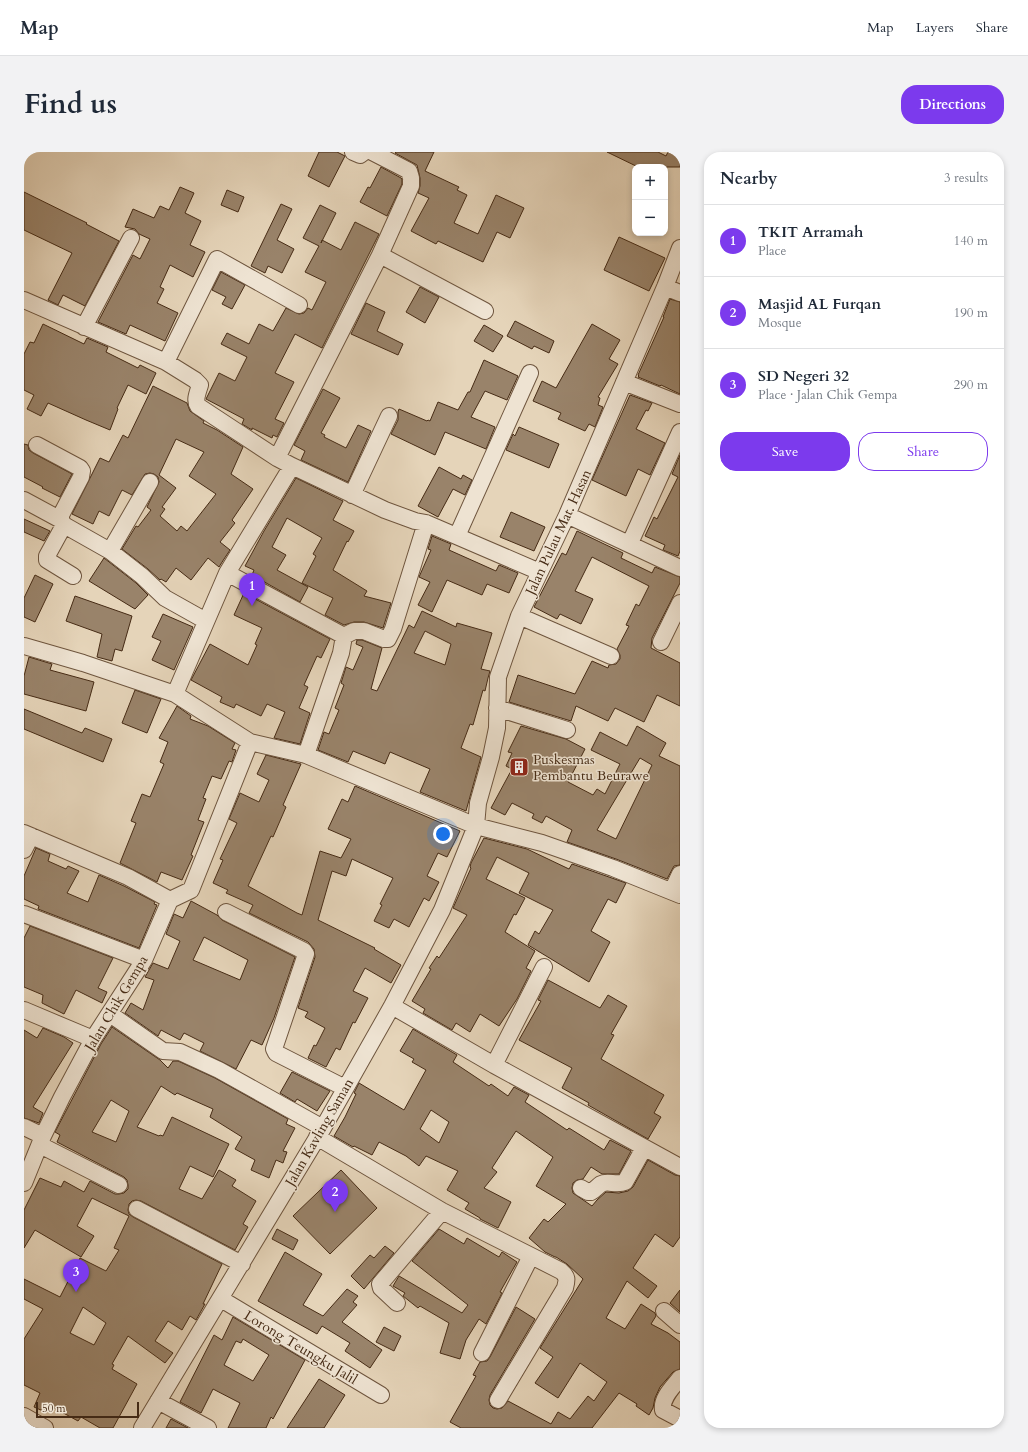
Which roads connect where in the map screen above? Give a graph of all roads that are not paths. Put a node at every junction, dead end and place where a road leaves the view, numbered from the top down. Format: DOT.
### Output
graph roads {
  1 [pos="353,152"];
  2 [pos="364,152"];
  3 [pos="372,152"];
  4 [pos="131,238"];
  5 [pos="680,248"];
  6 [pos="380,255"];
  7 [pos="665,287"];
  8 [pos="680,293"];
  9 [pos="24,300"];
  10 [pos="299,305"];
  11 [pos="485,311"];
  12 [pos="84,327"];
  13 [pos="166,362"];
  14 [pos="530,373"];
  15 [pos="624,382"];
  16 [pos="680,404"];
  17 [pos="389,416"];
  18 [pos="680,432"];
  19 [pos="37,445"];
  20 [pos="277,458"];
  21 [pos="292,466"];
  22 [pos="150,482"];
  23 [pos="352,495"];
  24 [pos="24,500"];
  25 [pos="567,515"];
  26 [pos="63,522"];
  27 [pos="426,523"];
  28 [pos="457,536"];
  29 [pos="630,543"];
  30 [pos="110,551"];
  31 [pos="680,568"];
  32 [pos="227,572"];
  33 [pos="540,572"];
  34 [pos="73,576"];
  35 [pos="680,603"];
  36 [pos="519,616"];
  37 [pos="206,621"];
  38 [pos="344,636"];
  39 [pos="661,642"];
  40 [pos="24,646"];
  41 [pos="611,656"];
  42 [pos="175,694"];
  43 [pos="497,708"];
  44 [pos="567,730"];
  45 [pos="250,742"];
  46 [pos="306,755"];
  47 [pos="476,826"];
  48 [pos="26,839"];
  49 [pos="680,874"];
  50 [pos="676,893"];
  51 [pos="170,900"];
  52 [pos="226,912"];
  53 [pos="24,914"];
  54 [pos="144,960"];
  55 [pos="544,967"];
  56 [pos="392,1006"];
  57 [pos="24,1010"];
  58 [pos="110,1014"];
  59 [pos="93,1039"];
  60 [pos="494,1064"];
  61 [pos="345,1088"];
  62 [pos="24,1127"];
  63 [pos="320,1133"];
  64 [pos="41,1140"];
  65 [pos="644,1148"];
  66 [pos="680,1167"];
  67 [pos="24,1183"];
  68 [pos="119,1186"];
  69 [pos="581,1188"];
  70 [pos="137,1209"];
  71 [pos="442,1211"];
  72 [pos="531,1256"];
  73 [pos="242,1264"];
  74 [pos="221,1299"];
  75 [pos="397,1303"];
  76 [pos="664,1312"];
  77 [pos="680,1325"];
  78 [pos="482,1353"];
  79 [pos="680,1378"];
  80 [pos="381,1395"];
  81 [pos="498,1400"];
  82 [pos="158,1401"];
  83 [pos="24,1416"];
  84 [pos="680,1419"];
  85 [pos="45,1428"];
  86 [pos="142,1428"];
  87 [pos="208,1428"];
  1 -- 2 [label="street"];
  3 -- 6 [label="street"];
  4 -- 12 [label="street"];
  5 -- 7 [label="street, Jalan Pulau Mat. Hasan"];
  6 -- 11 [label="street"];
  6 -- 20 [label="street"];
  7 -- 8 [label="street"];
  7 -- 15 [label="street, Jalan Pulau Mat. Hasan"];
  9 -- 12 [label="street"];
  10 -- 13 [label="street"];
  12 -- 13 [label="street"];
  13 -- 20 [label="street"];
  14 -- 28 [label="street"];
  15 -- 16 [label="street"];
  15 -- 25 [label="street, Jalan Pulau Mat. Hasan"];
  17 -- 23 [label="street"];
  18 -- 29 [label="street"];
  19 -- 26 [label="street"];
  20 -- 21 [label="street"];
  21 -- 23 [label="street"];
  21 -- 32 [label="street"];
  22 -- 30 [label="street"];
  23 -- 27 [label="street"];
  24 -- 26 [label="street"];
  25 -- 29 [label="street"];
  25 -- 33 [label="street, Jalan Pulau Mat. Hasan"];
  26 -- 30 [label="street"];
  26 -- 34 [label="street"];
  27 -- 28 [label="street"];
  27 -- 38 [label="street"];
  28 -- 33 [label="street"];
  29 -- 31 [label="street"];
  30 -- 37 [label="street"];
  32 -- 37 [label="street"];
  32 -- 38 [label="street"];
  33 -- 36 [label="street, Jalan Pulau Mat. Hasan"];
  35 -- 39 [label="street"];
  36 -- 41 [label="street"];
  36 -- 43 [label="street, Jalan Pulau Mat. Hasan"];
  37 -- 42 [label="street"];
  38 -- 46 [label="street"];
  40 -- 42 [label="street"];
  42 -- 45 [label="street"];
  43 -- 44 [label="street"];
  43 -- 47 [label="street, Jalan Pulau Mat. Hasan"];
  45 -- 46 [label="street"];
  45 -- 51 [label="street"];
  46 -- 47 [label="street"];
  47 -- 50 [label="street"];
  47 -- 56 [label="street, Jalan Kavling Saman"];
  48 -- 51 [label="street"];
  49 -- 50 [label="street"];
  51 -- 54 [label="street, Jalan Chik Gempa"];
  52 -- 61 [label="street"];
  53 -- 54 [label="street"];
  54 -- 58 [label="street, Jalan Chik Gempa"];
  55 -- 60 [label="street"];
  56 -- 60 [label="street"];
  56 -- 61 [label="street, Jalan Kavling Saman"];
  57 -- 59 [label="street"];
  58 -- 59 [label="street, Jalan Chik Gempa"];
  58 -- 63 [label="street"];
  59 -- 64 [label="street, Jalan Chik Gempa"];
  60 -- 65 [label="street"];
  61 -- 63 [label="street, Jalan Kavling Saman"];
  62 -- 64 [label="street"];
  63 -- 71 [label="street"];
  63 -- 73 [label="street, Jalan Kavling Saman"];
  64 -- 67 [label="street, Jalan Chik Gempa"];
  64 -- 68 [label="street"];
  65 -- 66 [label="street"];
  65 -- 69 [label="street"];
  70 -- 73 [label="street"];
  71 -- 72 [label="street"];
  71 -- 75 [label="street"];
  72 -- 78 [label="street"];
  72 -- 81 [label="street"];
  73 -- 74 [label="street, Jalan Kavling Saman"];
  74 -- 80 [label="street, Lorong Teungku Jalil"];
  74 -- 82 [label="street, Jalan Kavling Saman"];
  76 -- 77 [label="street"];
  79 -- 84 [label="street"];
  82 -- 86 [label="street, Jalan Kavling Saman"];
  82 -- 87 [label="street"];
  83 -- 85 [label="street"];
}
